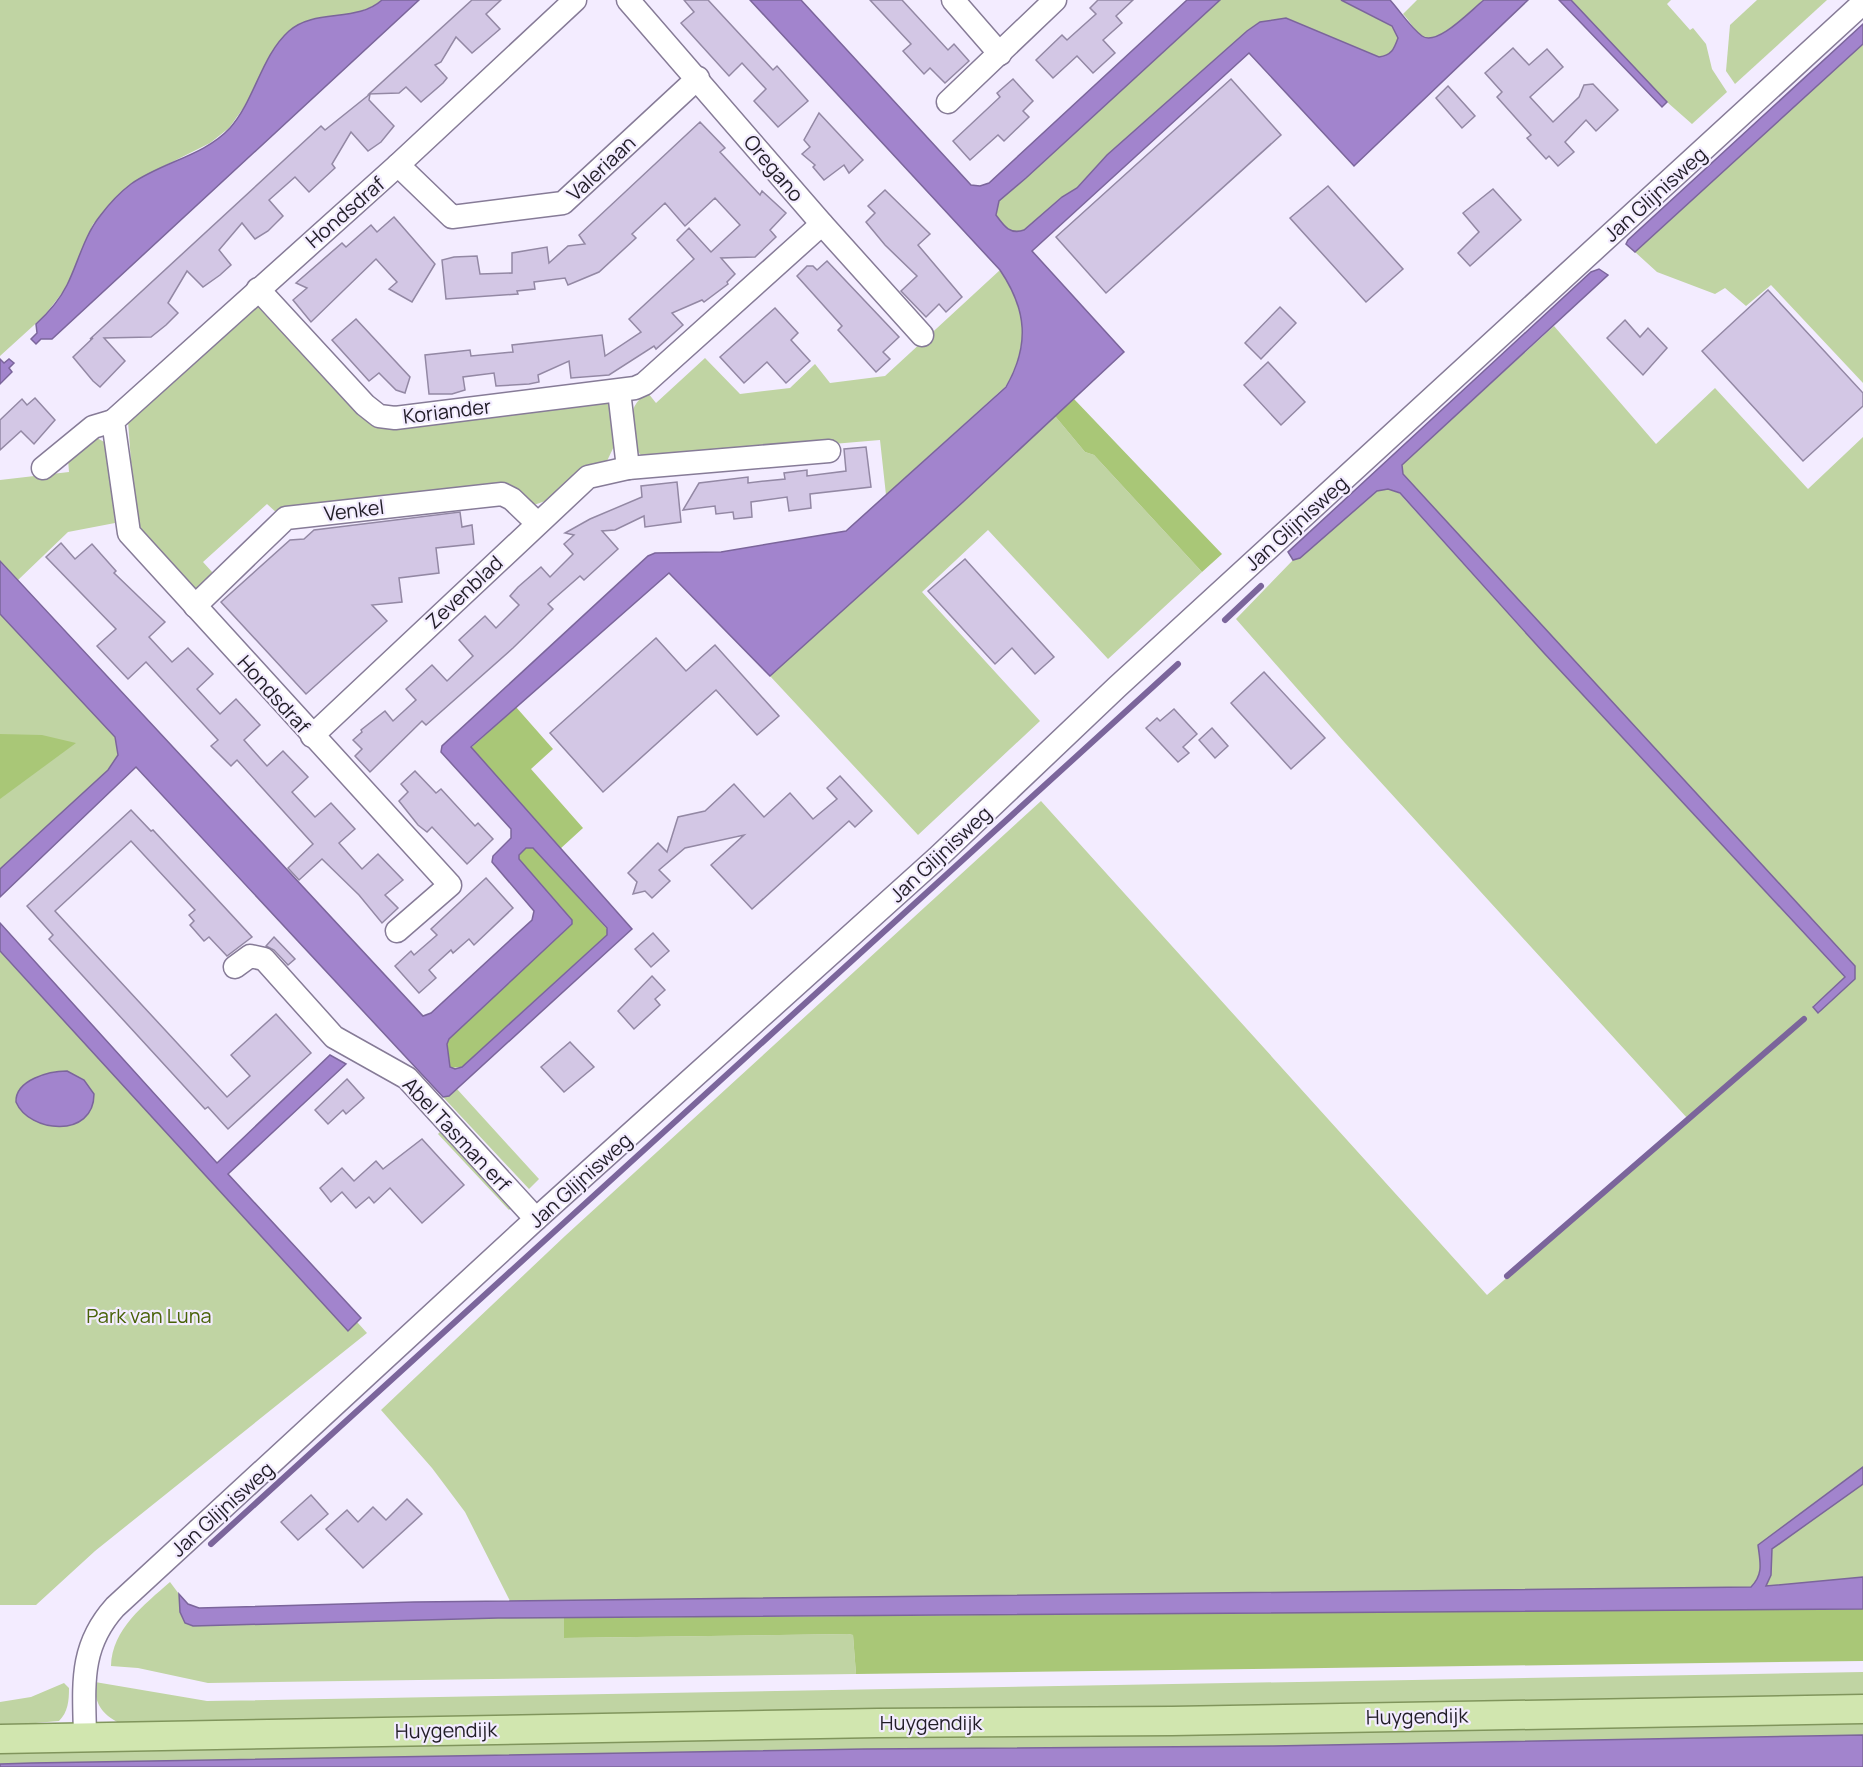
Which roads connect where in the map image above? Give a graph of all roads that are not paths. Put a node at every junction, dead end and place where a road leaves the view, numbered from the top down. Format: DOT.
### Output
graph roads {
  1 [pos="575,0"];
  2 [pos="628,0"];
  3 [pos="953,0"];
  4 [pos="1055,0"];
  5 [pos="1863,3"];
  6 [pos="1000,54"];
  7 [pos="698,78"];
  8 [pos="948,102"];
  9 [pos="398,165"];
  10 [pos="822,224"];
  11 [pos="258,289"];
  12 [pos="922,335"];
  13 [pos="619,391"];
  14 [pos="113,421"];
  15 [pos="830,451"];
  16 [pos="43,468"];
  17 [pos="627,468"];
  18 [pos="537,523"];
  19 [pos="195,606"];
  20 [pos="312,736"];
  21 [pos="397,931"];
  22 [pos="235,967"];
  23 [pos="536,1219"];
  24 [pos="1863,1709"];
  25 [pos="85,1736"];
  26 [pos="0,1738"];
  1 -- 9 [label="street, Hondsdraf"];
  2 -- 7 [label="street, Oregano"];
  3 -- 6 [label="street"];
  4 -- 6 [label="street"];
  5 -- 23 [label="street, Jan Glijnisweg"];
  6 -- 8 [label="street"];
  7 -- 9 [label="street, Valeriaan"];
  7 -- 10 [label="street, Oregano"];
  9 -- 11 [label="street, Hondsdraf"];
  10 -- 12 [label="street, Oregano"];
  10 -- 13 [label="street, Koriander"];
  11 -- 13 [label="street, Koriander"];
  11 -- 14 [label="street, Hondsdraf"];
  13 -- 17 [label="street"];
  14 -- 16 [label="street, Hondsdraf"];
  14 -- 19 [label="street, Hondsdraf"];
  15 -- 17 [label="street, Zevenblad"];
  17 -- 18 [label="street, Zevenblad"];
  18 -- 19 [label="street, Venkel"];
  18 -- 20 [label="street, Zevenblad"];
  19 -- 20 [label="street, Hondsdraf"];
  20 -- 21 [label="street, Hondsdraf"];
  22 -- 23 [label="street, Abel Tasman erf"];
  23 -- 25 [label="street, Jan Glijnisweg"];
  24 -- 25 [label="main road, Huygendijk"];
  25 -- 26 [label="main road, Huygendijk"];
}
